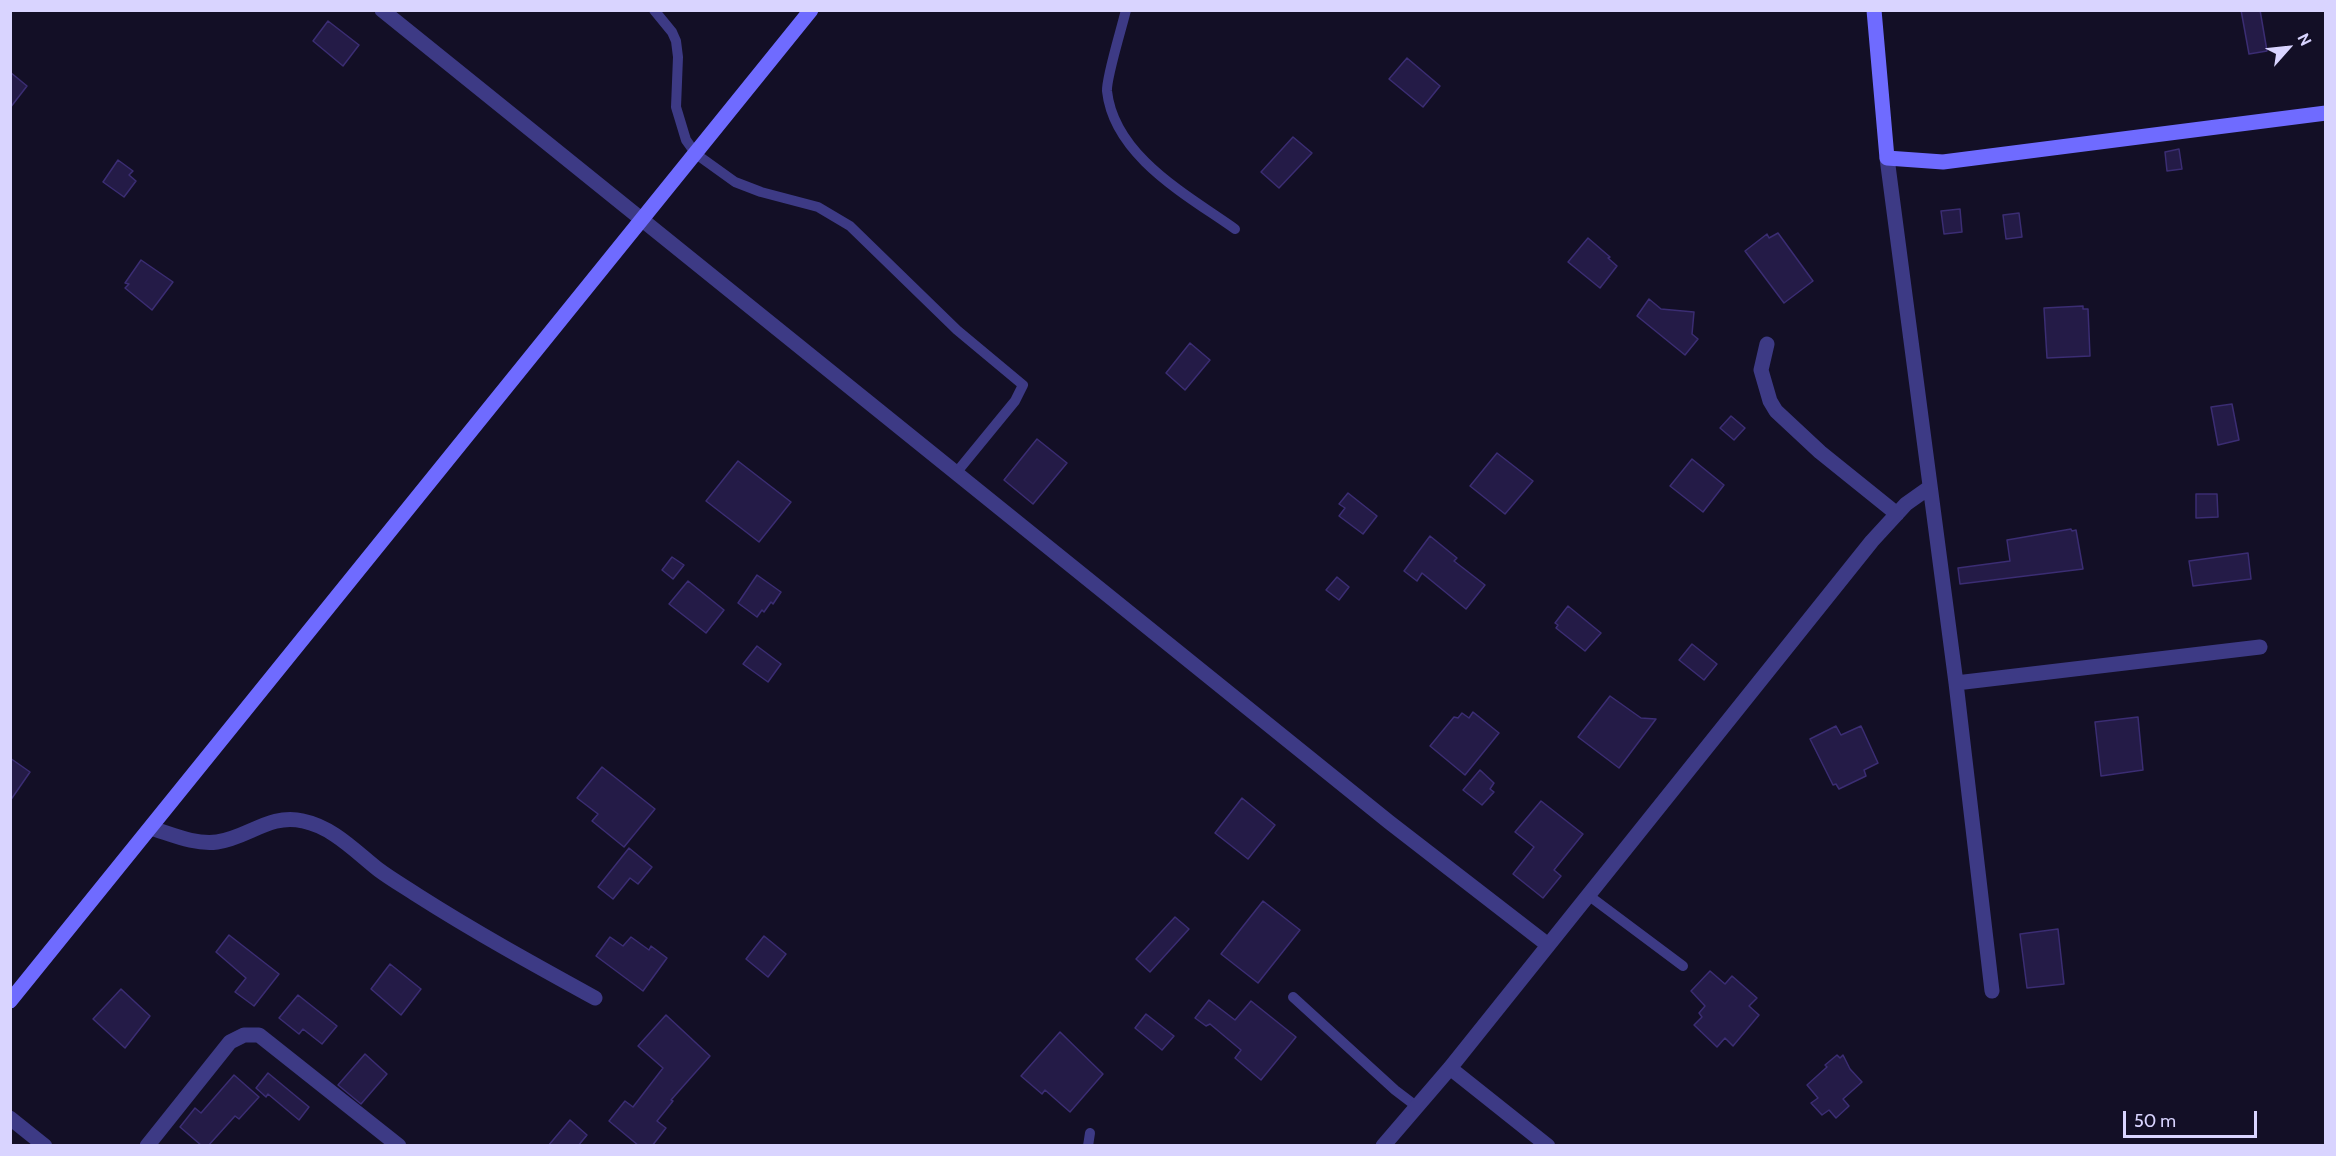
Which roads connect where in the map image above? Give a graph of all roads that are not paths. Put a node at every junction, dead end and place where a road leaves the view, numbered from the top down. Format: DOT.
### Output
graph roads {
  1 [pos="382,10"];
  2 [pos="654,10"];
  3 [pos="811,10"];
  4 [pos="1126,10"];
  5 [pos="1874,10"];
  6 [pos="2325,112"];
  7 [pos="696,154"];
  8 [pos="1887,158"];
  9 [pos="643,220"];
  10 [pos="1235,229"];
  11 [pos="1767,344"];
  12 [pos="956,473"];
  13 [pos="1930,487"];
  14 [pos="1897,514"];
  15 [pos="2260,647"];
  16 [pos="1956,683"];
  17 [pos="151,828"];
  18 [pos="1588,896"];
  19 [pos="1548,945"];
  20 [pos="1683,966"];
  21 [pos="1992,992"];
  22 [pos="1293,997"];
  23 [pos="595,998"];
  24 [pos="10,1001"];
  25 [pos="1450,1068"];
  26 [pos="1416,1106"];
  27 [pos="10,1118"];
  28 [pos="1090,1133"];
  29 [pos="390,1143"];
  30 [pos="45,1146"];
  31 [pos="147,1146"];
  32 [pos="1088,1146"];
  33 [pos="1383,1146"];
  34 [pos="1548,1146"];
  1 -- 9 [label="street"];
  2 -- 7 [label="lane"];
  3 -- 7 [label="street"];
  4 -- 10 [label="lane"];
  5 -- 8 [label="street"];
  6 -- 8 [label="street"];
  7 -- 9 [label="street"];
  7 -- 12 [label="lane"];
  8 -- 13 [label="street"];
  9 -- 12 [label="street"];
  9 -- 17 [label="street"];
  11 -- 14 [label="street"];
  12 -- 19 [label="street"];
  13 -- 14 [label="street"];
  13 -- 16 [label="street"];
  14 -- 18 [label="street"];
  15 -- 16 [label="street"];
  16 -- 21 [label="street"];
  17 -- 23 [label="street"];
  17 -- 24 [label="street"];
  18 -- 19 [label="street"];
  18 -- 20 [label="lane"];
  19 -- 25 [label="street"];
  22 -- 26 [label="lane"];
  25 -- 26 [label="street"];
  25 -- 34 [label="street"];
  26 -- 33 [label="street"];
  27 -- 30 [label="street"];
  28 -- 32 [label="lane"];
  29 -- 31 [label="street"];
}
